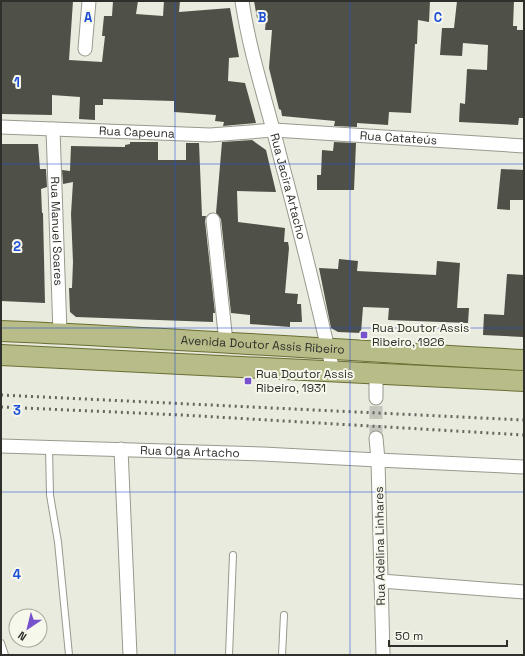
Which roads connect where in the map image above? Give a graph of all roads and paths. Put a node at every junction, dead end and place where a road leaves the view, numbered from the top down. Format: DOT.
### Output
graph roads {
  1 [pos="89,1"];
  2 [pos="242,1"];
  3 [pos="85,49"];
  4 [pos="1,127"];
  5 [pos="53,129"];
  6 [pos="274,130"];
  7 [pos="524,146"];
  8 [pos="213,220"];
  9 [pos="1,331"];
  10 [pos="60,333"];
  11 [pos="226,342"];
  12 [pos="328,350"];
  13 [pos="1,355"];
  14 [pos="524,360"];
  15 [pos="333,371"];
  16 [pos="376,373"];
  17 [pos="524,381"];
  18 [pos="376,398"];
  19 [pos="376,438"];
  20 [pos="1,446"];
  21 [pos="48,447"];
  22 [pos="121,449"];
  23 [pos="378,460"];
  24 [pos="524,467"];
  25 [pos="233,555"];
  26 [pos="380,581"];
  27 [pos="524,592"];
  28 [pos="284,615"];
  29 [pos="1,643"];
  30 [pos="5,655"];
  31 [pos="69,655"];
  32 [pos="130,655"];
  33 [pos="228,655"];
  34 [pos="282,655"];
  35 [pos="383,655"];
  1 -- 3 [label="street"];
  2 -- 6 [label="street, Rua Jacira Artacho"];
  4 -- 5 [label="street, Rua Capeuna"];
  5 -- 6 [label="street, Rua Capeuna"];
  5 -- 10 [label="street, Rua Manuel Soares"];
  6 -- 7 [label="street, Rua Catateús"];
  6 -- 12 [label="street, Rua Jacira Artacho"];
  8 -- 11 [label="street"];
  9 -- 10 [label="main road, Avenida Doutor Assis Ribeiro"];
  10 -- 11 [label="main road, Avenida Doutor Assis Ribeiro"];
  11 -- 12 [label="main road, Avenida Doutor Assis Ribeiro"];
  12 -- 14 [label="main road, Avenida Doutor Assis Ribeiro"];
  12 -- 15 [label="street, Rua Jacira Artacho"];
  13 -- 15 [label="main road, Avenida Doutor Assis Ribeiro"];
  15 -- 16 [label="main road, Avenida Doutor Assis Ribeiro"];
  16 -- 17 [label="main road, Avenida Doutor Assis Ribeiro"];
  16 -- 18 [label="street"];
  19 -- 23 [label="street"];
  20 -- 21 [label="street, Rua Olga Artacho"];
  21 -- 22 [label="street, Rua Olga Artacho"];
  21 -- 31 [label="lane"];
  22 -- 23 [label="street, Rua Olga Artacho"];
  22 -- 32 [label="street"];
  23 -- 24 [label="street, Rua Olga Artacho"];
  23 -- 26 [label="street, Rua Adelina Linhares"];
  25 -- 33 [label="lane"];
  26 -- 27 [label="street"];
  26 -- 35 [label="street, Rua Adelina Linhares"];
  28 -- 34 [label="lane"];
  29 -- 30 [label="lane"];
}
